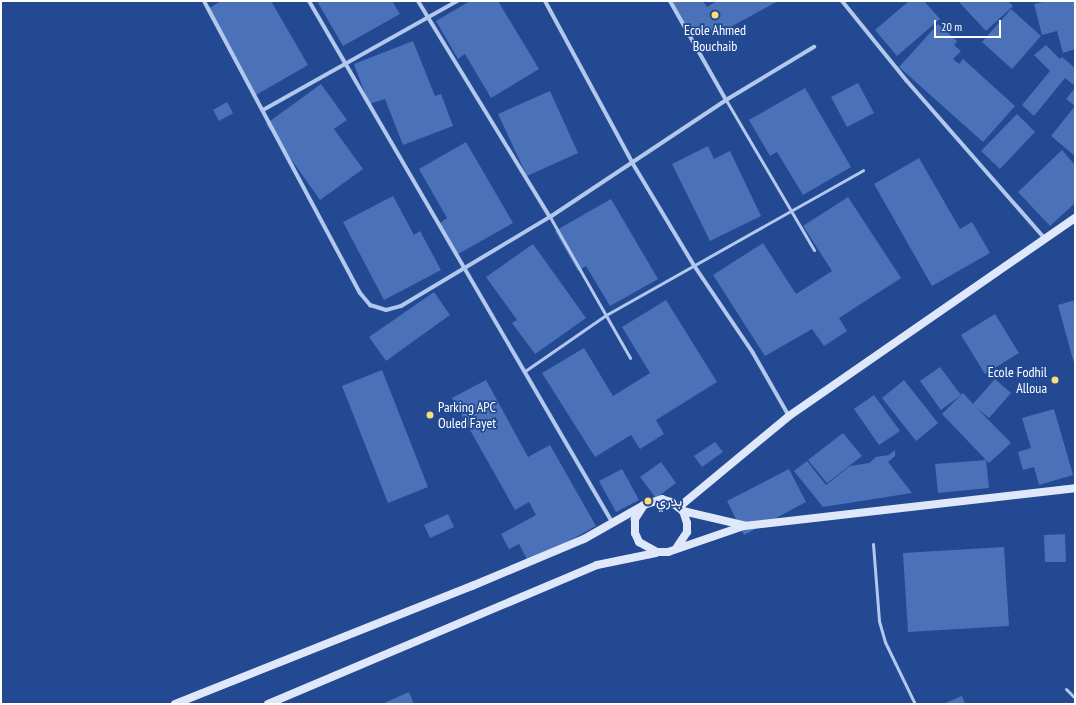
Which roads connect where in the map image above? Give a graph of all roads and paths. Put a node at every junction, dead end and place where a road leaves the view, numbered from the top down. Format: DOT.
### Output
graph roads {
  1 [pos="204,1"];
  2 [pos="309,1"];
  3 [pos="418,1"];
  4 [pos="457,1"];
  5 [pos="545,1"];
  6 [pos="670,1"];
  7 [pos="842,1"];
  8 [pos="428,19"];
  9 [pos="814,47"];
  10 [pos="346,64"];
  11 [pos="726,100"];
  12 [pos="263,110"];
  13 [pos="633,164"];
  14 [pos="863,170"];
  15 [pos="791,210"];
  16 [pos="550,217"];
  17 [pos="1075,218"];
  18 [pos="1046,240"];
  19 [pos="814,250"];
  20 [pos="693,264"];
  21 [pos="465,268"];
  22 [pos="606,315"];
  23 [pos="630,358"];
  24 [pos="525,371"];
  25 [pos="789,416"];
  26 [pos="1075,488"];
  27 [pos="644,505"];
  28 [pos="681,509"];
  29 [pos="612,522"];
  30 [pos="744,526"];
  31 [pos="873,544"];
  32 [pos="677,547"];
  33 [pos="657,552"];
  34 [pos="1066,689"];
  35 [pos="1075,698"];
  36 [pos="175,704"];
  37 [pos="268,704"];
  38 [pos="915,704"];
  1 -- 12 [label="street"];
  2 -- 10 [label="street"];
  3 -- 8 [label="street"];
  4 -- 8 [label="street"];
  5 -- 13 [label="street"];
  6 -- 11 [label="street"];
  7 -- 18 [label="street"];
  8 -- 10 [label="street"];
  8 -- 16 [label="street"];
  9 -- 11 [label="street"];
  10 -- 12 [label="street"];
  10 -- 21 [label="street"];
  11 -- 13 [label="street"];
  11 -- 15 [label="lane"];
  12 -- 21 [label="street"];
  13 -- 16 [label="street"];
  13 -- 20 [label="street"];
  14 -- 15 [label="lane"];
  15 -- 19 [label="lane"];
  15 -- 20 [label="lane"];
  16 -- 21 [label="street"];
  16 -- 22 [label="lane"];
  17 -- 18 [label="main road"];
  18 -- 25 [label="main road"];
  20 -- 22 [label="lane"];
  20 -- 25 [label="street"];
  21 -- 24 [label="street"];
  22 -- 23 [label="lane"];
  22 -- 24 [label="lane"];
  24 -- 29 [label="street"];
  25 -- 28 [label="main road"];
  26 -- 30 [label="main road"];
  27 -- 28 [label="main road"];
  27 -- 29 [label="main road"];
  27 -- 33 [label="main road"];
  28 -- 30 [label="main road"];
  28 -- 32 [label="main road"];
  29 -- 36 [label="main road"];
  30 -- 32 [label="main road"];
  31 -- 38 [label="lane"];
  32 -- 33 [label="main road"];
  33 -- 37 [label="main road"];
  34 -- 35 [label="lane"];
}
